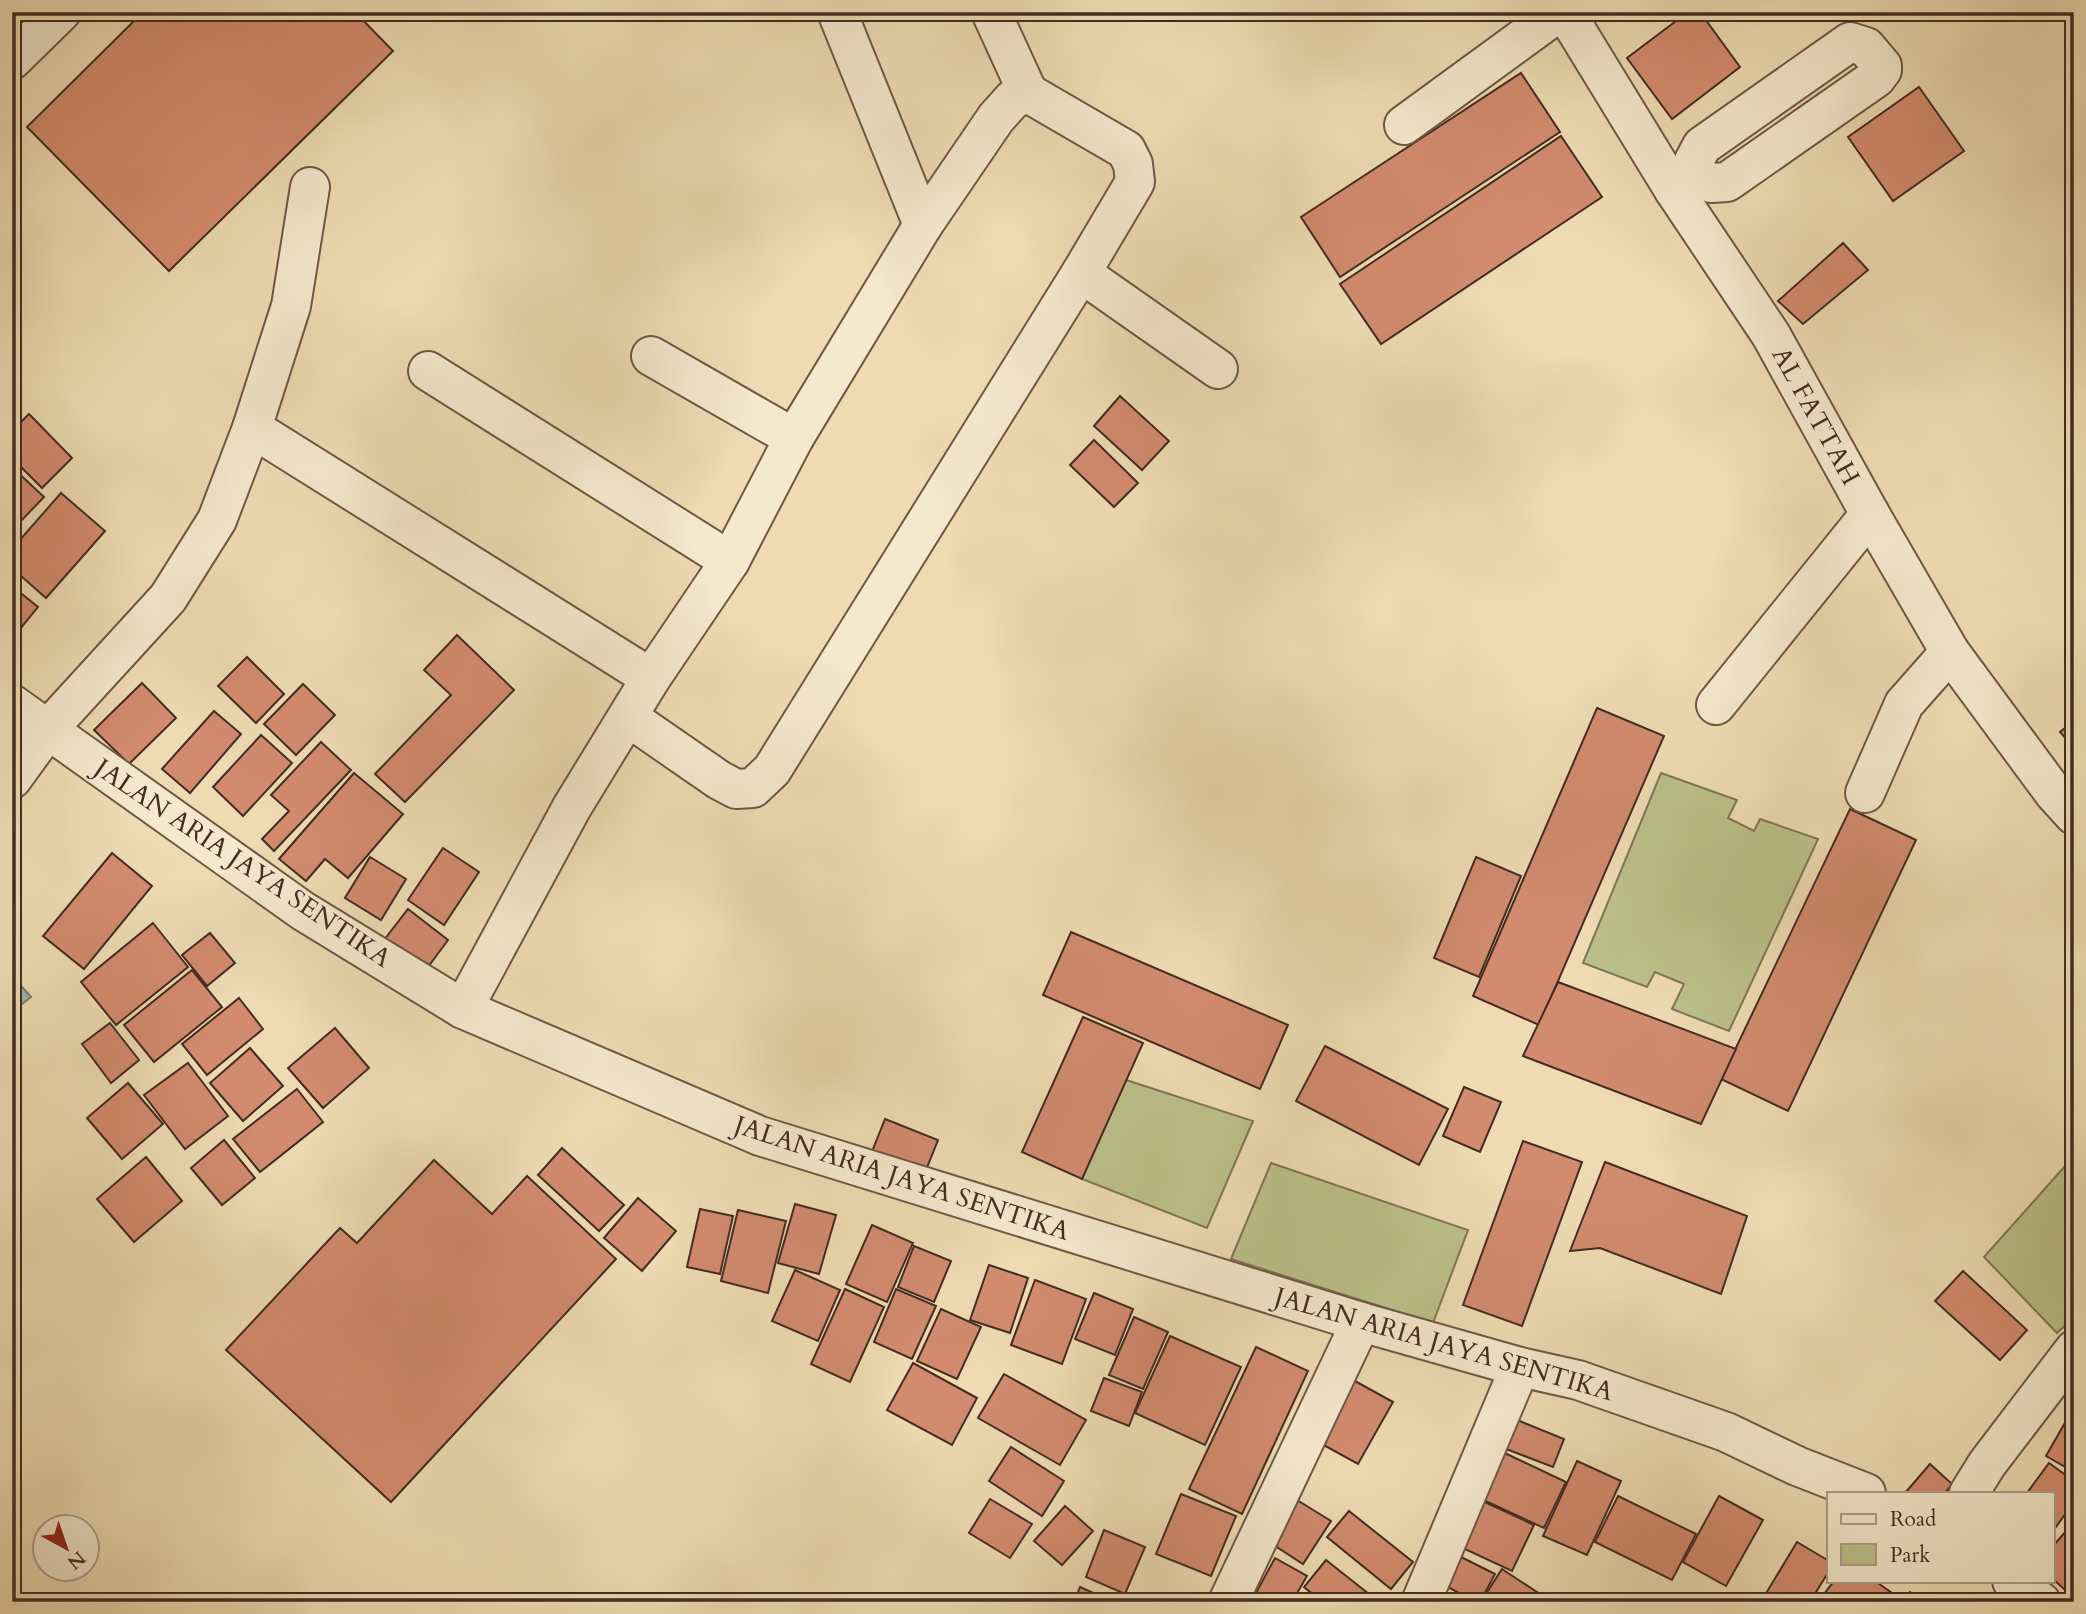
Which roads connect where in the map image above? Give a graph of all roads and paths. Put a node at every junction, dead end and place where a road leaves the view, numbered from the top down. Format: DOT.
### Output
graph roads {
  1 [pos="61,12"];
  2 [pos="837,12"];
  3 [pos="991,12"];
  4 [pos="1559,12"];
  5 [pos="1566,12"];
  6 [pos="12,60"];
  7 [pos="1028,93"];
  8 [pos="1404,125"];
  9 [pos="1684,183"];
  10 [pos="310,187"];
  11 [pos="923,225"];
  12 [pos="1081,273"];
  13 [pos="652,356"];
  14 [pos="1217,369"];
  15 [pos="428,371"];
  16 [pos="253,428"];
  17 [pos="794,438"];
  18 [pos="1870,514"];
  19 [pos="730,561"];
  20 [pos="1950,652"];
  21 [pos="652,678"];
  22 [pos="12,704"];
  23 [pos="1716,705"];
  24 [pos="628,717"];
  25 [pos="49,728"];
  26 [pos="12,779"];
  27 [pos="1865,793"];
  28 [pos="2074,815"];
  29 [pos="463,1009"];
  30 [pos="1361,1322"];
  31 [pos="2074,1349"];
  32 [pos="1520,1367"];
  33 [pos="1863,1492"];
  34 [pos="1970,1492"];
  35 [pos="2013,1582"];
  36 [pos="1228,1602"];
  37 [pos="1421,1602"];
  38 [pos="2041,1602"];
  1 -- 6 [label="street"];
  2 -- 11 [label="street"];
  3 -- 7 [label="street"];
  4 -- 8 [label="street"];
  5 -- 9 [label="street, AL FATTAH"];
  7 -- 11 [label="street"];
  7 -- 12 [label="street"];
  9 -- 9 [label="street"];
  9 -- 18 [label="street, AL FATTAH"];
  10 -- 16 [label="street"];
  11 -- 17 [label="street"];
  12 -- 14 [label="street"];
  12 -- 24 [label="street"];
  13 -- 17 [label="street"];
  15 -- 19 [label="street"];
  16 -- 21 [label="street"];
  16 -- 25 [label="street"];
  17 -- 19 [label="street"];
  18 -- 20 [label="street, AL FATTAH"];
  18 -- 23 [label="street"];
  19 -- 21 [label="street"];
  20 -- 27 [label="street"];
  20 -- 28 [label="street, AL FATTAH"];
  21 -- 24 [label="street"];
  22 -- 25 [label="street, JALAN ARIA JAYA SENTIKA"];
  24 -- 29 [label="street"];
  25 -- 26 [label="street"];
  25 -- 29 [label="street, JALAN ARIA JAYA SENTIKA"];
  29 -- 30 [label="street, JALAN ARIA JAYA SENTIKA"];
  30 -- 32 [label="street, JALAN ARIA JAYA SENTIKA"];
  30 -- 36 [label="street"];
  31 -- 34 [label="street"];
  32 -- 33 [label="street, JALAN ARIA JAYA SENTIKA"];
  32 -- 37 [label="street"];
  35 -- 38 [label="street"];
}
